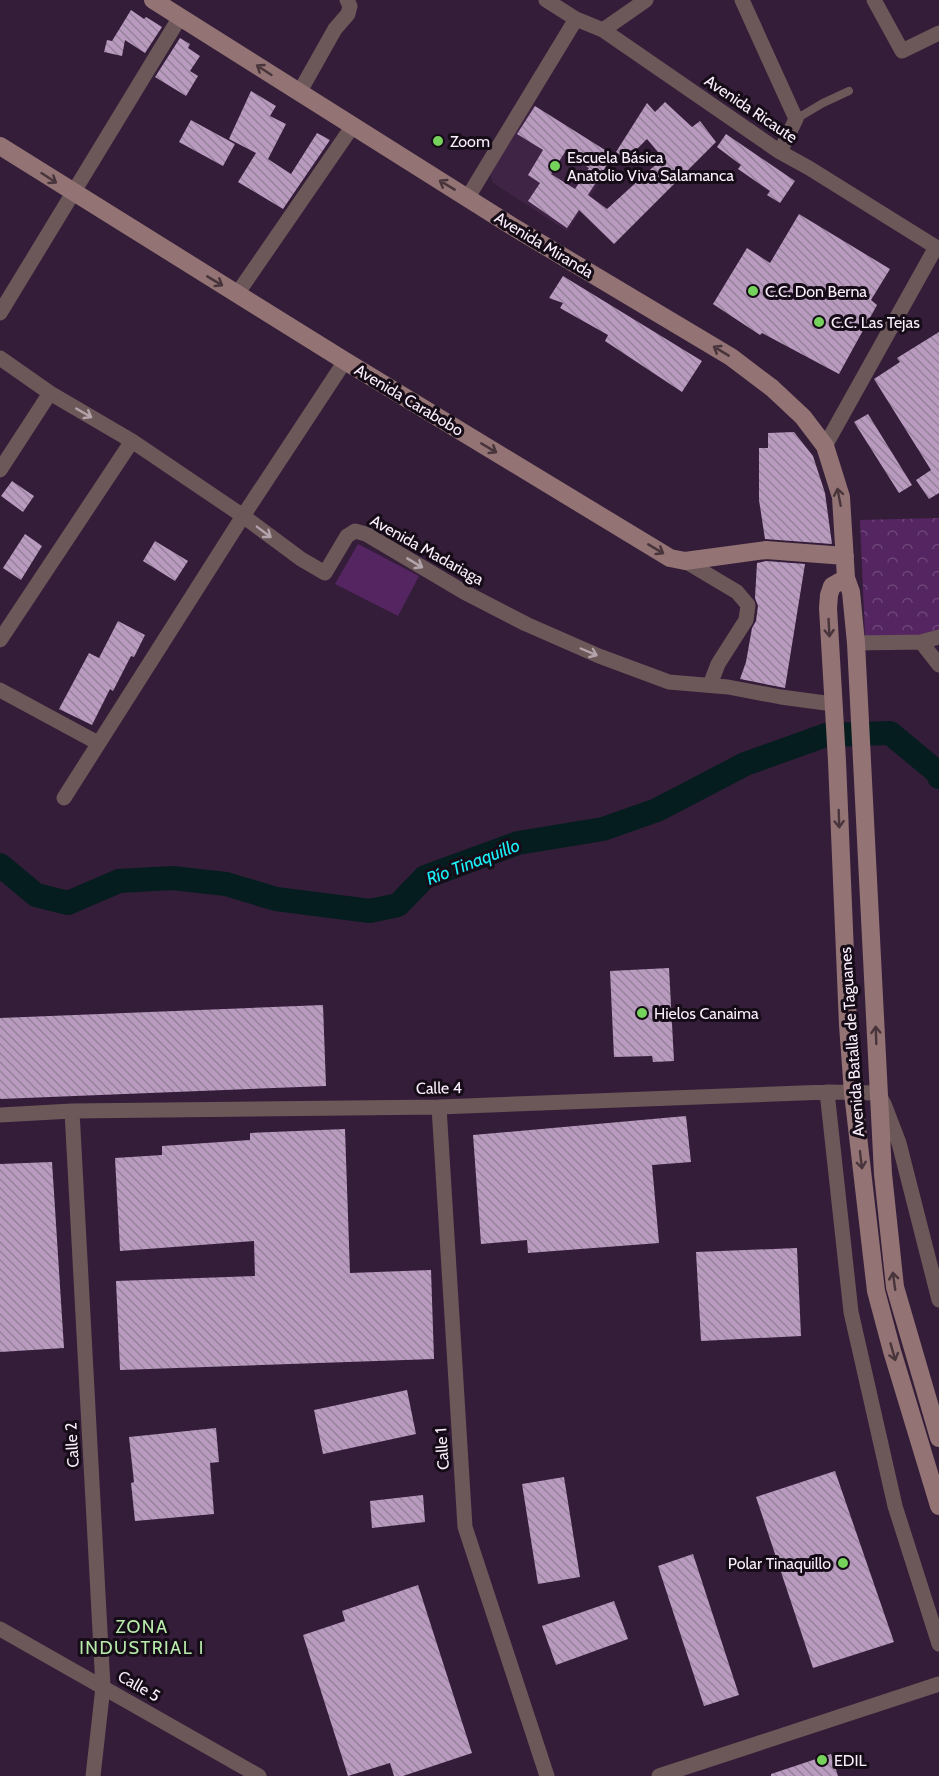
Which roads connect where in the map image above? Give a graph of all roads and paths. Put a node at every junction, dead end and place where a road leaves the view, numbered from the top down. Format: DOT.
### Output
graph roads {
  1 [pos="153,0"];
  2 [pos="347,0"];
  3 [pos="546,0"];
  4 [pos="646,0"];
  5 [pos="742,0"];
  6 [pos="874,0"];
  7 [pos="180,17"];
  8 [pos="576,19"];
  9 [pos="603,30"];
  10 [pos="939,33"];
  11 [pos="849,91"];
  12 [pos="299,93"];
  13 [pos="796,119"];
  14 [pos="352,126"];
  15 [pos="0,146"];
  16 [pos="780,152"];
  17 [pos="73,193"];
  18 [pos="468,197"];
  19 [pos="938,248"];
  20 [pos="237,294"];
  21 [pos="0,313"];
  22 [pos="0,358"];
  23 [pos="345,361"];
  24 [pos="50,393"];
  25 [pos="132,441"];
  26 [pos="825,446"];
  27 [pos="0,470"];
  28 [pos="243,516"];
  29 [pos="845,556"];
  30 [pos="685,561"];
  31 [pos="846,578"];
  32 [pos="939,637"];
  33 [pos="0,640"];
  34 [pos="921,642"];
  35 [pos="856,643"];
  36 [pos="939,665"];
  37 [pos="710,685"];
  38 [pos="0,690"];
  39 [pos="833,709"];
  40 [pos="98,743"];
  41 [pos="64,798"];
  42 [pos="826,1092"];
  43 [pos="853,1093"];
  44 [pos="878,1094"];
  45 [pos="439,1107"];
  46 [pos="72,1111"];
  47 [pos="0,1115"];
  48 [pos="939,1300"];
  49 [pos="939,1438"];
  50 [pos="939,1506"];
  51 [pos="0,1629"];
  52 [pos="939,1644"];
  53 [pos="939,1684"];
  54 [pos="103,1687"];
  55 [pos="93,1776"];
  56 [pos="259,1776"];
  57 [pos="547,1776"];
  58 [pos="659,1776"];
  1 -- 7 [label="street, Avenida Miranda"];
  2 -- 12 [label="street"];
  3 -- 8 [label="street, Avenida Ricaute"];
  4 -- 9 [label="street"];
  5 -- 13 [label="street"];
  6 -- 10 [label="street"];
  12 -- 7 [label="street, Avenida Miranda, one-way"];
  7 -- 17 [label="street"];
  8 -- 9 [label="street, Avenida Ricaute"];
  8 -- 18 [label="street"];
  9 -- 16 [label="street, Avenida Ricaute"];
  11 -- 13 [label="lane"];
  12 -- 14 [label="street, Avenida Miranda"];
  13 -- 16 [label="street"];
  18 -- 14 [label="street, Avenida Miranda, one-way"];
  14 -- 20 [label="street"];
  15 -- 17 [label="street, Avenida Carabobo, one-way"];
  16 -- 19 [label="street, Avenida Ricaute"];
  17 -- 20 [label="street, Avenida Carabobo, one-way"];
  17 -- 21 [label="street"];
  26 -- 18 [label="street, Avenida Miranda, one-way"];
  19 -- 26 [label="street"];
  20 -- 23 [label="street, Avenida Carabobo"];
  22 -- 24 [label="street, Avenida Madariaga"];
  23 -- 28 [label="street"];
  23 -- 30 [label="street, Avenida Carabobo, one-way"];
  24 -- 25 [label="street, Avenida Madariaga, one-way"];
  24 -- 27 [label="street"];
  25 -- 28 [label="street, Avenida Madariaga"];
  25 -- 33 [label="street"];
  29 -- 26 [label="street, Avenida Miranda, one-way"];
  28 -- 37 [label="street, Avenida Madariaga, one-way"];
  28 -- 40 [label="street"];
  29 -- 30 [label="street, Avenida Carabobo"];
  29 -- 31 [label="street, Avenida Batalla de Taguanes"];
  30 -- 37 [label="street"];
  31 -- 35 [label="street, Avenida Batalla de Taguanes"];
  31 -- 39 [label="street, Avenida Batalla de Taguanes, one-way"];
  32 -- 34 [label="street"];
  34 -- 35 [label="street"];
  34 -- 36 [label="street"];
  44 -- 35 [label="street, Avenida Batalla de Taguanes, one-way"];
  37 -- 39 [label="street, Avenida Madariaga"];
  38 -- 40 [label="street"];
  39 -- 43 [label="street, Avenida Batalla de Taguanes, one-way"];
  40 -- 41 [label="street"];
  42 -- 43 [label="street, Calle 4"];
  42 -- 45 [label="street, Calle 4"];
  42 -- 52 [label="street"];
  43 -- 44 [label="street, Calle 4"];
  43 -- 50 [label="street, Avenida Batalla de Taguanes, one-way"];
  44 -- 48 [label="street"];
  49 -- 44 [label="street, Avenida Batalla de Taguanes, one-way"];
  45 -- 46 [label="street, Calle 4"];
  45 -- 57 [label="street, Calle 1"];
  46 -- 47 [label="street, Calle 4"];
  46 -- 54 [label="street, Calle 2"];
  51 -- 54 [label="street, Calle 5"];
  53 -- 58 [label="street"];
  54 -- 55 [label="street, Calle 2"];
  54 -- 56 [label="street, Calle 5"];
}
